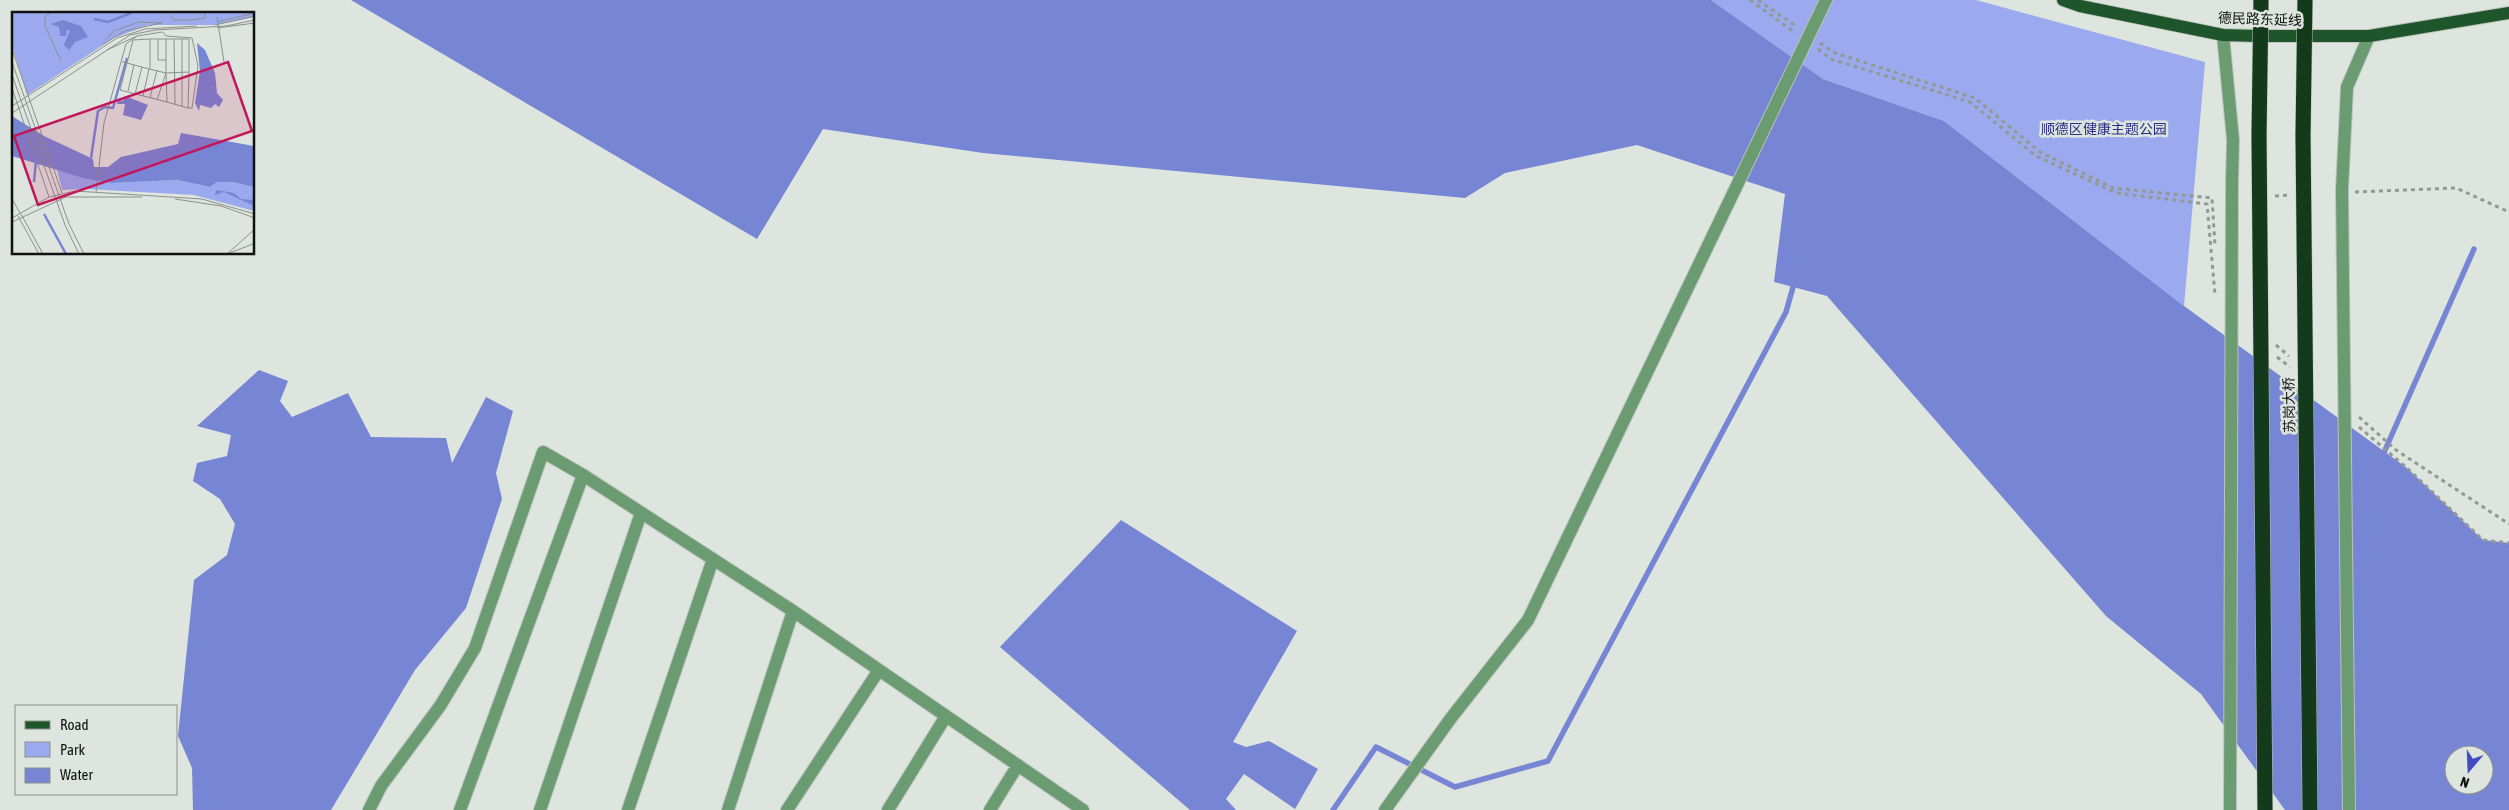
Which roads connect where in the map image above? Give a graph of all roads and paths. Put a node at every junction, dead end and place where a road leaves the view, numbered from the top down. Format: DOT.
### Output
graph roads {
  1 [pos="1750,0"];
  2 [pos="1758,0"];
  3 [pos="1826,0"];
  4 [pos="2063,0"];
  5 [pos="2261,0"];
  6 [pos="2305,0"];
  7 [pos="2509,12"];
  8 [pos="2223,35"];
  9 [pos="2368,36"];
  10 [pos="1807,38"];
  11 [pos="2345,192"];
  12 [pos="2290,195"];
  13 [pos="2270,196"];
  14 [pos="2212,198"];
  15 [pos="2222,198"];
  16 [pos="2509,212"];
  17 [pos="2274,344"];
  18 [pos="2273,353"];
  19 [pos="2297,363"];
  20 [pos="2295,372"];
  21 [pos="2356,415"];
  22 [pos="2354,422"];
  23 [pos="583,475"];
  24 [pos="641,513"];
  25 [pos="2509,524"];
  26 [pos="2509,543"];
  27 [pos="713,559"];
  28 [pos="793,611"];
  29 [pos="879,670"];
  30 [pos="946,716"];
  31 [pos="1018,765"];
  32 [pos="369,810"];
  33 [pos="460,810"];
  34 [pos="540,810"];
  35 [pos="628,810"];
  36 [pos="728,810"];
  37 [pos="787,810"];
  38 [pos="888,810"];
  39 [pos="990,810"];
  40 [pos="1083,810"];
  41 [pos="1385,810"];
  42 [pos="2230,810"];
  43 [pos="2265,810"];
  44 [pos="2310,810"];
  45 [pos="2350,810"];
  1 -- 10 [label="path"];
  2 -- 10 [label="path"];
  3 -- 10 [label="street"];
  4 -- 8 [label="main road, 德民路东延线"];
  5 -- 43 [label="highway, 苏岗大桥, bridge"];
  6 -- 44 [label="highway, 苏岗大桥, bridge"];
  7 -- 9 [label="main road, 德民路东延线"];
  8 -- 9 [label="main road, 德民路东延线"];
  8 -- 42 [label="street, bridge"];
  9 -- 11 [label="street"];
  10 -- 14 [label="path"];
  10 -- 14 [label="path"];
  10 -- 41 [label="street"];
  11 -- 16 [label="path"];
  11 -- 45 [label="street, bridge"];
  12 -- 13 [label="path"];
  14 -- 15 [label="path"];
  17 -- 19 [label="path"];
  18 -- 20 [label="path"];
  21 -- 25 [label="path"];
  22 -- 26 [label="path"];
  23 -- 24 [label="street"];
  23 -- 32 [label="street"];
  23 -- 33 [label="street"];
  24 -- 27 [label="street"];
  24 -- 34 [label="street"];
  27 -- 28 [label="street"];
  27 -- 35 [label="street"];
  28 -- 29 [label="street"];
  28 -- 36 [label="street"];
  29 -- 30 [label="street"];
  29 -- 37 [label="street"];
  30 -- 31 [label="street"];
  30 -- 38 [label="street"];
  31 -- 39 [label="street"];
  31 -- 40 [label="street"];
}
